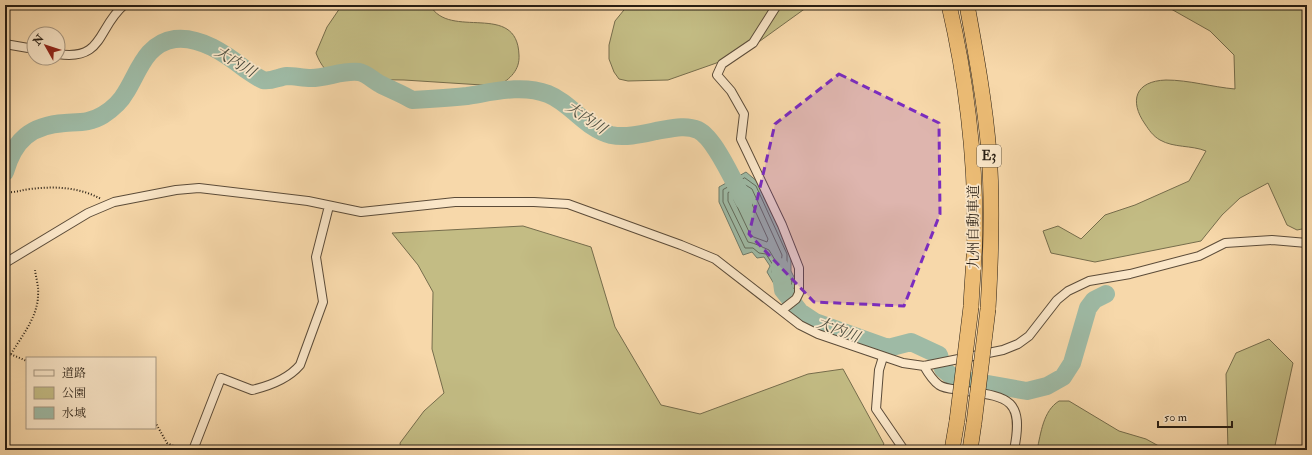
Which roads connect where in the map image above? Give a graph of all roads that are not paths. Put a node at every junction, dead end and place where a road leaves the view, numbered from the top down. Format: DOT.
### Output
graph roads {
  1 [pos="124,5"];
  2 [pos="777,5"];
  3 [pos="949,5"];
  4 [pos="967,5"];
  5 [pos="5,44"];
  6 [pos="26,48"];
  7 [pos="66,54"];
  8 [pos="330,206"];
  9 [pos="1307,243"];
  10 [pos="5,263"];
  11 [pos="782,310"];
  12 [pos="883,357"];
  13 [pos="924,366"];
  14 [pos="970,449"];
  15 [pos="193,450"];
  16 [pos="904,450"];
  17 [pos="952,450"];
  18 [pos="1014,450"];
  1 -- 7 [label="street"];
  2 -- 11 [label="street"];
  3 -- 17 [label="highway, 九州自動車道 / E3, bridge"];
  4 -- 14 [label="highway, 九州自動車道 / E3, bridge"];
  5 -- 6 [label="street"];
  8 -- 10 [label="street"];
  8 -- 11 [label="street"];
  8 -- 15 [label="street"];
  9 -- 13 [label="street"];
  11 -- 12 [label="street"];
  12 -- 13 [label="street"];
  12 -- 16 [label="street"];
  13 -- 18 [label="street"];
}
